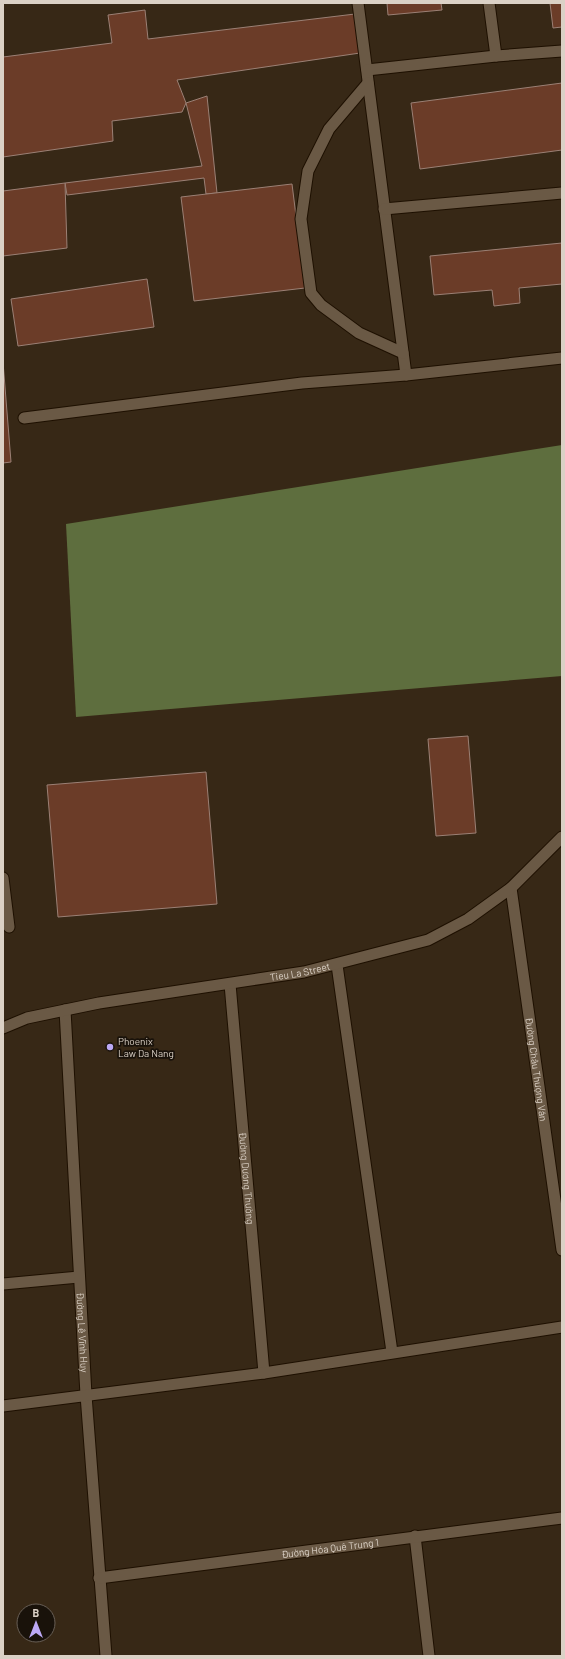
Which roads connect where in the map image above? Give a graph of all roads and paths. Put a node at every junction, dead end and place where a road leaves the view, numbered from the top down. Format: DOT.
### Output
graph roads {
  1 [pos="358,3"];
  2 [pos="490,3"];
  3 [pos="562,51"];
  4 [pos="496,56"];
  5 [pos="367,70"];
  6 [pos="368,83"];
  7 [pos="562,193"];
  8 [pos="384,209"];
  9 [pos="403,352"];
  10 [pos="562,358"];
  11 [pos="406,375"];
  12 [pos="24,418"];
  13 [pos="562,837"];
  14 [pos="3,878"];
  15 [pos="511,888"];
  16 [pos="9,927"];
  17 [pos="337,965"];
  18 [pos="230,984"];
  19 [pos="65,1010"];
  20 [pos="3,1028"];
  21 [pos="562,1250"];
  22 [pos="79,1277"];
  23 [pos="3,1284"];
  24 [pos="562,1327"];
  25 [pos="392,1352"];
  26 [pos="264,1373"];
  27 [pos="86,1395"];
  28 [pos="3,1406"];
  29 [pos="562,1518"];
  30 [pos="415,1536"];
  31 [pos="99,1578"];
  32 [pos="106,1656"];
  33 [pos="429,1656"];
  1 -- 5 [label="street"];
  2 -- 4 [label="street"];
  3 -- 4 [label="street"];
  4 -- 5 [label="street"];
  5 -- 6 [label="street"];
  6 -- 8 [label="street"];
  6 -- 9 [label="street"];
  7 -- 8 [label="street"];
  8 -- 9 [label="street"];
  9 -- 11 [label="street"];
  10 -- 11 [label="street"];
  11 -- 12 [label="street"];
  13 -- 15 [label="street, Tieu La Street"];
  14 -- 16 [label="street"];
  15 -- 17 [label="street, Tieu La Street"];
  15 -- 21 [label="street, Đường Châu Thượng Văn"];
  17 -- 18 [label="street, Tieu La Street"];
  17 -- 25 [label="street"];
  18 -- 19 [label="street, Tieu La Street"];
  18 -- 26 [label="street, Đường Dương Thường"];
  19 -- 20 [label="street, Tieu La Street"];
  19 -- 22 [label="street, Đường Lê Vĩnh Huy"];
  22 -- 23 [label="street"];
  22 -- 27 [label="street, Đường Lê Vĩnh Huy"];
  24 -- 25 [label="street"];
  25 -- 26 [label="street"];
  26 -- 27 [label="street"];
  27 -- 28 [label="street"];
  27 -- 31 [label="street, Đường Lê Vĩnh Huy"];
  29 -- 30 [label="street, Đường Hóa Quê Trung 1"];
  30 -- 31 [label="street, Đường Hóa Quê Trung 1"];
  30 -- 33 [label="street"];
  31 -- 32 [label="street, Đường Lê Vĩnh Huy"];
}
